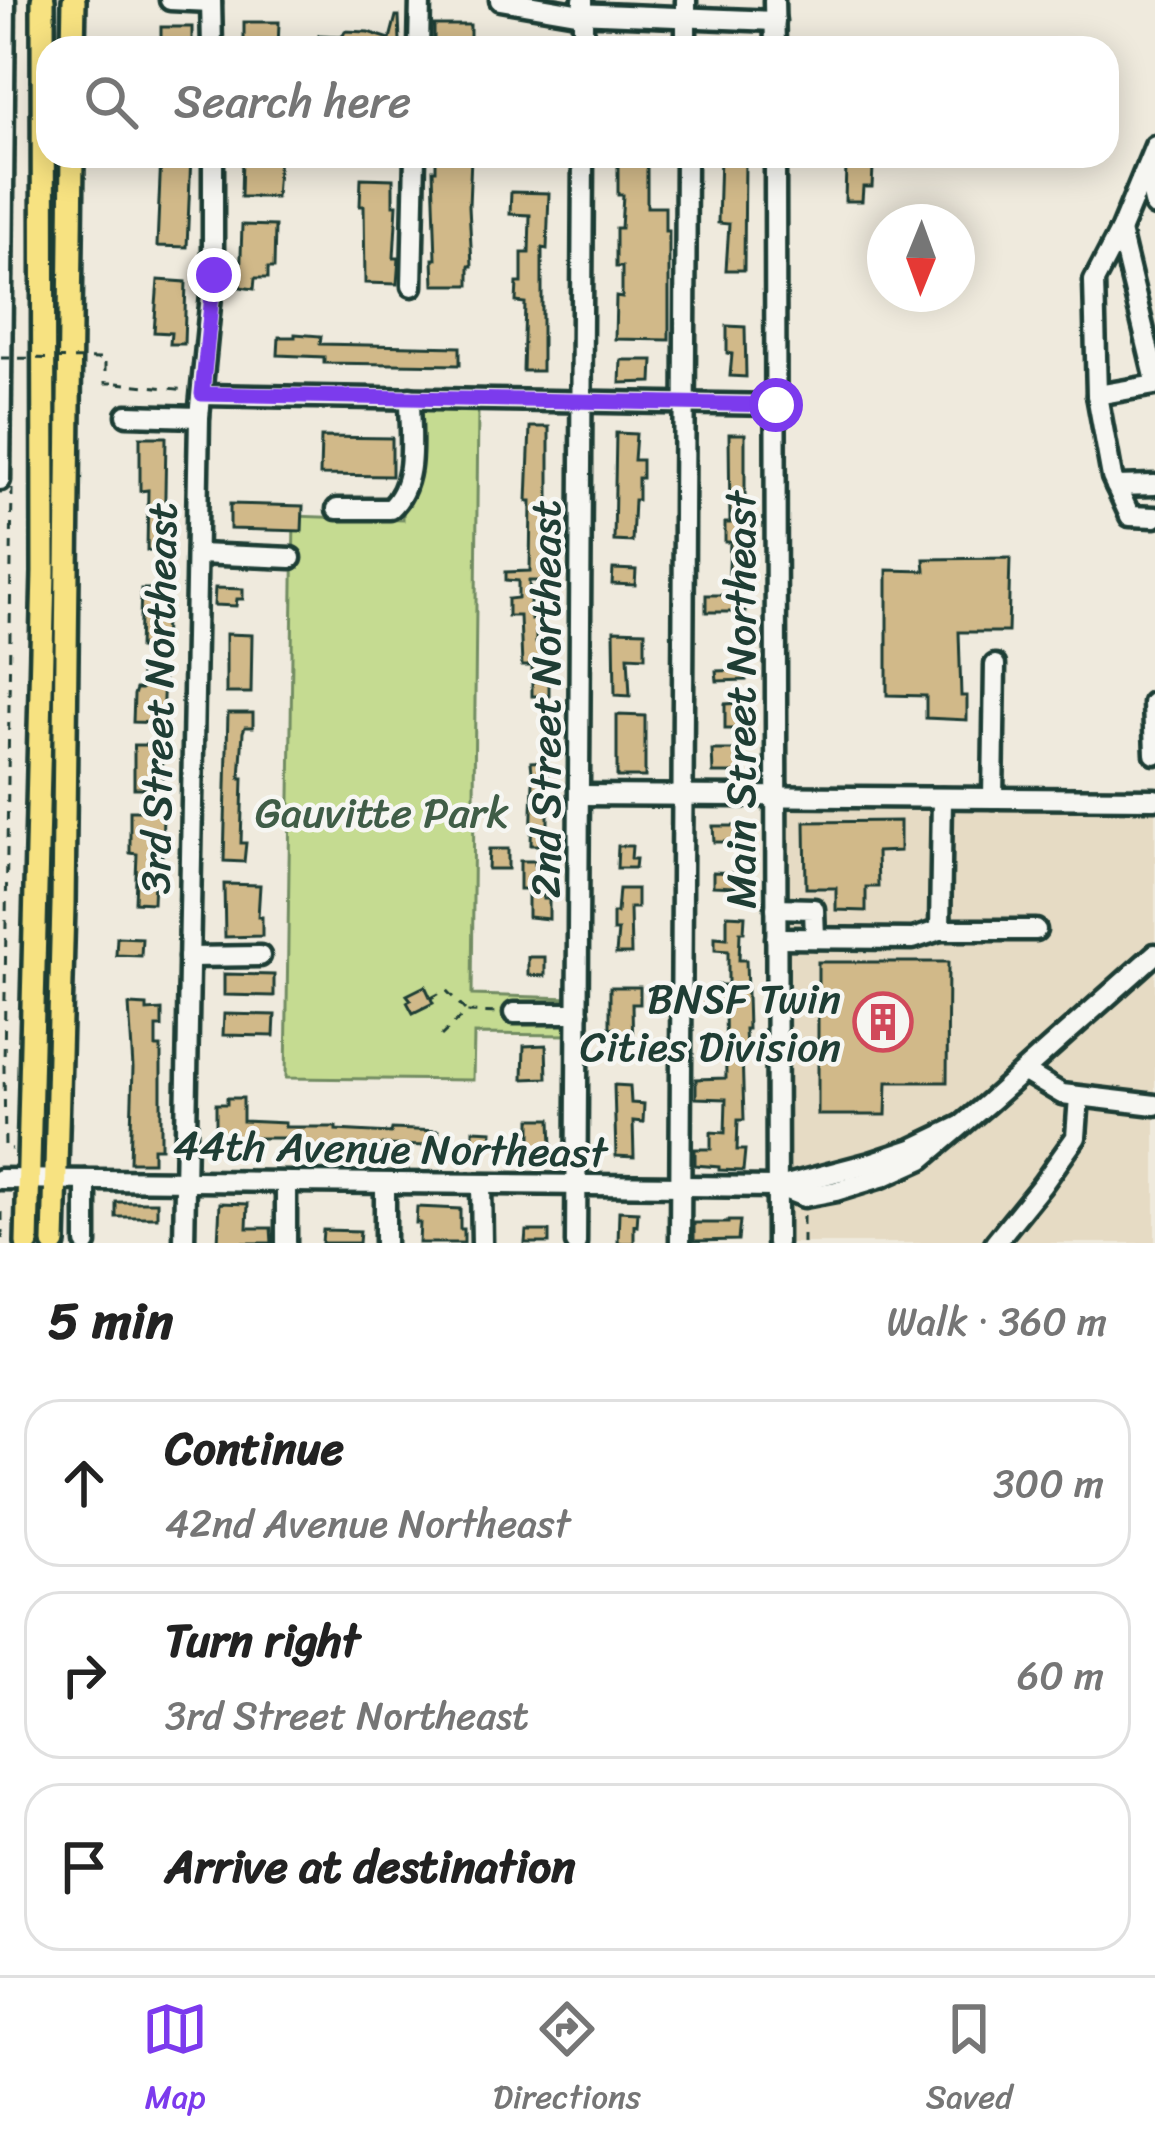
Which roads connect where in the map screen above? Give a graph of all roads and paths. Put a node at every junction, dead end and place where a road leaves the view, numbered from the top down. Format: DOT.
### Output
graph roads {
  1 [pos="5,0"];
  2 [pos="44,0"];
  3 [pos="74,0"];
  4 [pos="170,0"];
  5 [pos="420,0"];
  6 [pos="500,0"];
  7 [pos="211,1"];
  8 [pos="583,7"];
  9 [pos="686,9"];
  10 [pos="775,10"];
  11 [pos="44,36"];
  12 [pos="74,36"];
  13 [pos="212,36"];
  14 [pos="418,36"];
  15 [pos="2,106"];
  16 [pos="1155,146"];
  17 [pos="44,168"];
  18 [pos="72,168"];
  19 [pos="212,168"];
  20 [pos="416,168"];
  21 [pos="583,168"];
  22 [pos="686,168"];
  23 [pos="775,168"];
  24 [pos="1146,171"];
  25 [pos="1155,206"];
  26 [pos="1120,231"];
  27 [pos="412,286"];
  28 [pos="1147,305"];
  29 [pos="1,358"];
  30 [pos="1155,381"];
  31 [pos="0,390"];
  32 [pos="202,394"];
  33 [pos="1096,395"];
  34 [pos="410,398"];
  35 [pos="583,401"];
  36 [pos="684,403"];
  37 [pos="776,405"];
  38 [pos="127,415"];
  39 [pos="199,417"];
  40 [pos="6,481"];
  41 [pos="1155,485"];
  42 [pos="1116,486"];
  43 [pos="337,509"];
  44 [pos="1155,517"];
  45 [pos="198,554"];
  46 [pos="291,558"];
  47 [pos="995,665"];
  48 [pos="1153,703"];
  49 [pos="1155,754"];
  50 [pos="580,795"];
  51 [pos="682,796"];
  52 [pos="776,796"];
  53 [pos="942,798"];
  54 [pos="993,798"];
  55 [pos="1155,799"];
  56 [pos="776,908"];
  57 [pos="940,930"];
  58 [pos="1036,930"];
  59 [pos="776,938"];
  60 [pos="815,938"];
  61 [pos="1155,954"];
  62 [pos="260,956"];
  63 [pos="189,958"];
  64 [pos="430,998"];
  65 [pos="466,1012"];
  66 [pos="514,1013"];
  67 [pos="578,1013"];
  68 [pos="442,1036"];
  69 [pos="1024,1072"];
  70 [pos="1079,1097"];
  71 [pos="1155,1105"];
  72 [pos="12,1149"];
  73 [pos="0,1179"];
  74 [pos="29,1179"];
  75 [pos="55,1180"];
  76 [pos="86,1180"];
  77 [pos="184,1182"];
  78 [pos="286,1183"];
  79 [pos="385,1184"];
  80 [pos="482,1185"];
  81 [pos="577,1186"];
  82 [pos="779,1187"];
  83 [pos="680,1188"];
  84 [pos="2,1212"];
  85 [pos="2,1243"];
  86 [pos="27,1243"];
  87 [pos="54,1243"];
  88 [pos="86,1243"];
  89 [pos="184,1243"];
  90 [pos="286,1243"];
  91 [pos="385,1243"];
  92 [pos="482,1243"];
  93 [pos="576,1243"];
  94 [pos="680,1243"];
  95 [pos="778,1243"];
  96 [pos="994,1243"];
  1 -- 15 [label="street"];
  2 -- 11 [label="main road"];
  3 -- 12 [label="main road"];
  4 -- 7 [label="street"];
  5 -- 14 [label="street"];
  6 -- 8 [label="street"];
  7 -- 13 [label="street"];
  8 -- 9 [label="street"];
  9 -- 10 [label="street"];
  15 -- 29 [label="street"];
  16 -- 24 [label="street"];
  17 -- 74 [label="main road"];
  18 -- 75 [label="main road"];
  19 -- 32 [label="street, 3rd Street Northeast"];
  20 -- 27 [label="street"];
  21 -- 35 [label="street, 2nd Street Northeast"];
  22 -- 36 [label="street"];
  23 -- 37 [label="street, Main Street Northeast"];
  24 -- 25 [label="street"];
  24 -- 26 [label="street"];
  26 -- 28 [label="street"];
  26 -- 33 [label="street"];
  28 -- 30 [label="street"];
  29 -- 31 [label="street"];
  29 -- 32 [label="path, bridge"];
  30 -- 33 [label="street"];
  31 -- 40 [label="street"];
  32 -- 34 [label="street"];
  32 -- 39 [label="street, 3rd Street Northeast"];
  33 -- 42 [label="street"];
  34 -- 35 [label="street"];
  34 -- 43 [label="street"];
  35 -- 36 [label="street"];
  35 -- 50 [label="street, 2nd Street Northeast"];
  36 -- 37 [label="street"];
  36 -- 51 [label="street"];
  37 -- 52 [label="street, Main Street Northeast"];
  38 -- 39 [label="street"];
  39 -- 45 [label="street, 3rd Street Northeast"];
  40 -- 72 [label="path"];
  41 -- 42 [label="street"];
  42 -- 44 [label="street"];
  45 -- 46 [label="street"];
  45 -- 63 [label="street, 3rd Street Northeast"];
  47 -- 54 [label="street"];
  48 -- 49 [label="street"];
  50 -- 51 [label="street"];
  50 -- 67 [label="street, 2nd Street Northeast"];
  51 -- 52 [label="street"];
  51 -- 83 [label="street"];
  52 -- 53 [label="street"];
  52 -- 56 [label="street, Main Street Northeast"];
  53 -- 54 [label="street"];
  53 -- 57 [label="street"];
  54 -- 55 [label="street"];
  56 -- 59 [label="street, Main Street Northeast"];
  56 -- 60 [label="street"];
  57 -- 58 [label="street"];
  57 -- 60 [label="street"];
  59 -- 60 [label="street"];
  59 -- 82 [label="street, Main Street Northeast"];
  61 -- 69 [label="street, 44th Avenue Northeast"];
  62 -- 63 [label="street"];
  63 -- 77 [label="street, 3rd Street Northeast"];
  64 -- 65 [label="path"];
  65 -- 66 [label="path"];
  65 -- 68 [label="path"];
  66 -- 67 [label="street"];
  67 -- 81 [label="street, 2nd Street Northeast"];
  69 -- 70 [label="street"];
  69 -- 82 [label="street, 44th Avenue Northeast"];
  70 -- 71 [label="street"];
  70 -- 96 [label="street"];
  73 -- 74 [label="street, 44th Avenue Northeast"];
  74 -- 75 [label="street, 44th Avenue Northeast"];
  74 -- 86 [label="main road"];
  75 -- 76 [label="street, 44th Avenue Northeast"];
  75 -- 87 [label="main road"];
  76 -- 77 [label="street, 44th Avenue Northeast"];
  76 -- 88 [label="street"];
  77 -- 78 [label="street, 44th Avenue Northeast"];
  77 -- 89 [label="street, 3rd Street Northeast"];
  78 -- 79 [label="street, 44th Avenue Northeast"];
  78 -- 90 [label="street"];
  79 -- 80 [label="street, 44th Avenue Northeast"];
  79 -- 91 [label="street"];
  80 -- 81 [label="street, 44th Avenue Northeast"];
  80 -- 92 [label="street"];
  81 -- 83 [label="street, 44th Avenue Northeast"];
  81 -- 93 [label="street, 2nd Street Northeast"];
  82 -- 83 [label="street, 44th Avenue Northeast"];
  82 -- 95 [label="street, Main Street Northeast"];
  83 -- 94 [label="street"];
  84 -- 85 [label="path"];
}
